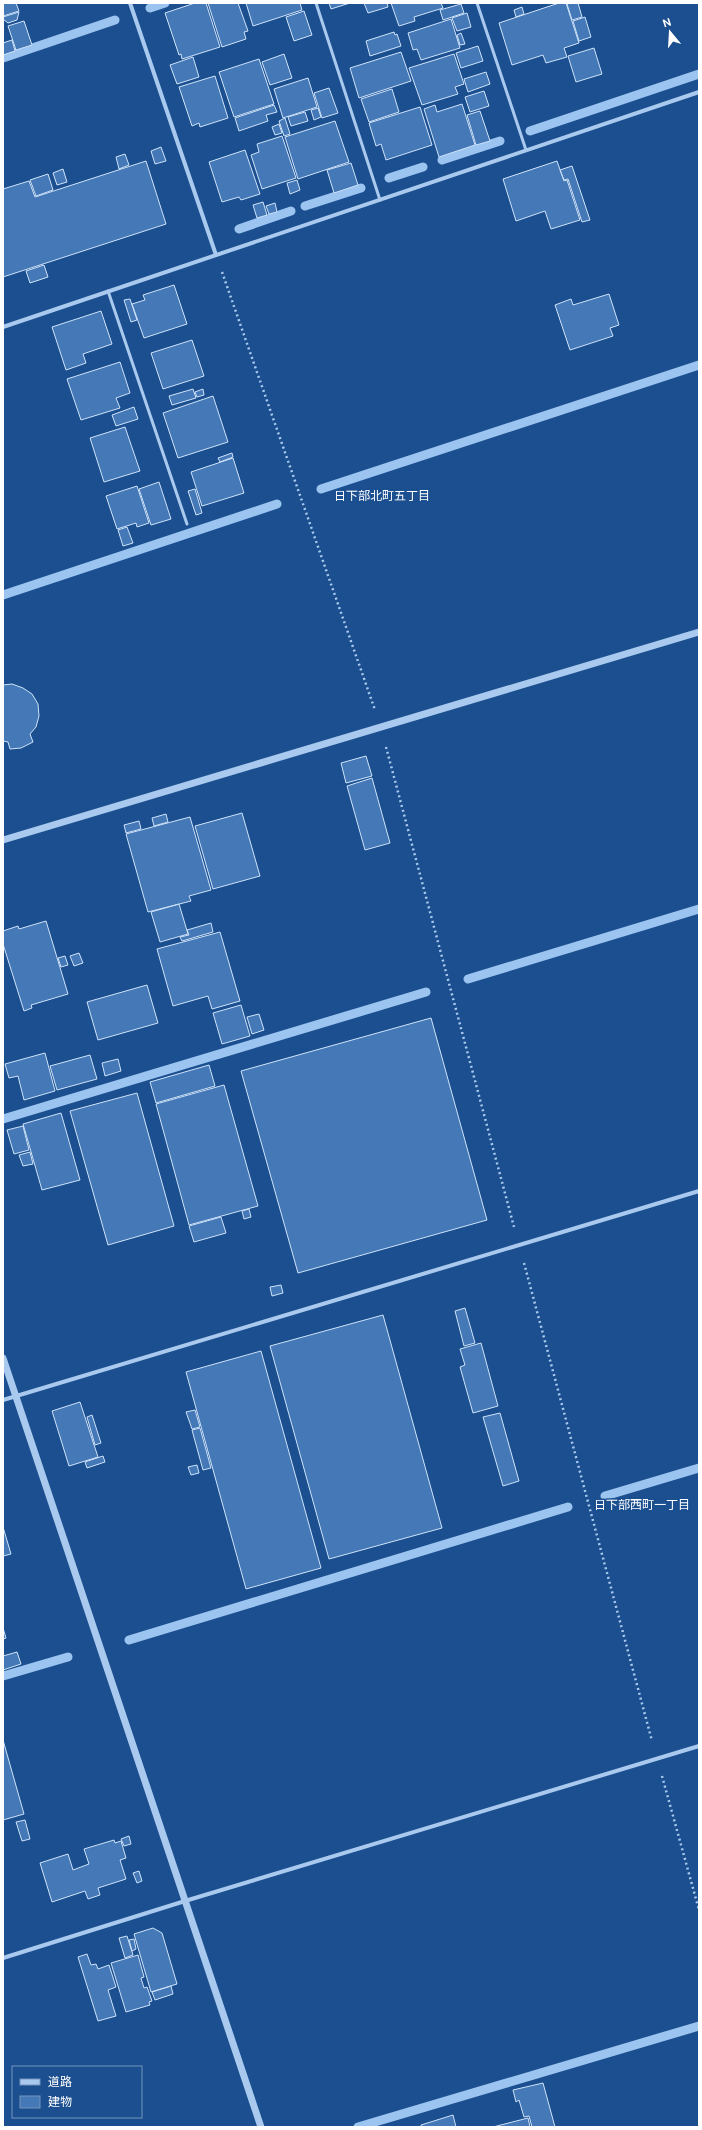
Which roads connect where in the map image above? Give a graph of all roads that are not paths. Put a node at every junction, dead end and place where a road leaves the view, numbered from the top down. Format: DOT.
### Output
graph roads {
  1 [pos="130,3"];
  2 [pos="316,3"];
  3 [pos="477,3"];
  4 [pos="699,92"];
  5 [pos="526,150"];
  6 [pos="380,200"];
  7 [pos="216,255"];
  8 [pos="108,291"];
  9 [pos="3,327"];
  10 [pos="187,524"];
  11 [pos="699,632"];
  12 [pos="3,840"];
  13 [pos="699,1191"];
  14 [pos="3,1358"];
  15 [pos="16,1396"];
  16 [pos="3,1400"];
  17 [pos="699,1746"];
  18 [pos="185,1901"];
  19 [pos="3,1958"];
  20 [pos="261,2127"];
  1 -- 7 [label="street"];
  2 -- 6 [label="lane"];
  3 -- 5 [label="lane"];
  4 -- 5 [label="street"];
  5 -- 6 [label="street"];
  6 -- 7 [label="street"];
  7 -- 8 [label="street"];
  8 -- 9 [label="street"];
  8 -- 10 [label="lane"];
  11 -- 12 [label="street"];
  13 -- 15 [label="street"];
  14 -- 15 [label="street"];
  15 -- 16 [label="street"];
  15 -- 18 [label="street"];
  17 -- 18 [label="street"];
  18 -- 19 [label="street"];
  18 -- 20 [label="street"];
}
